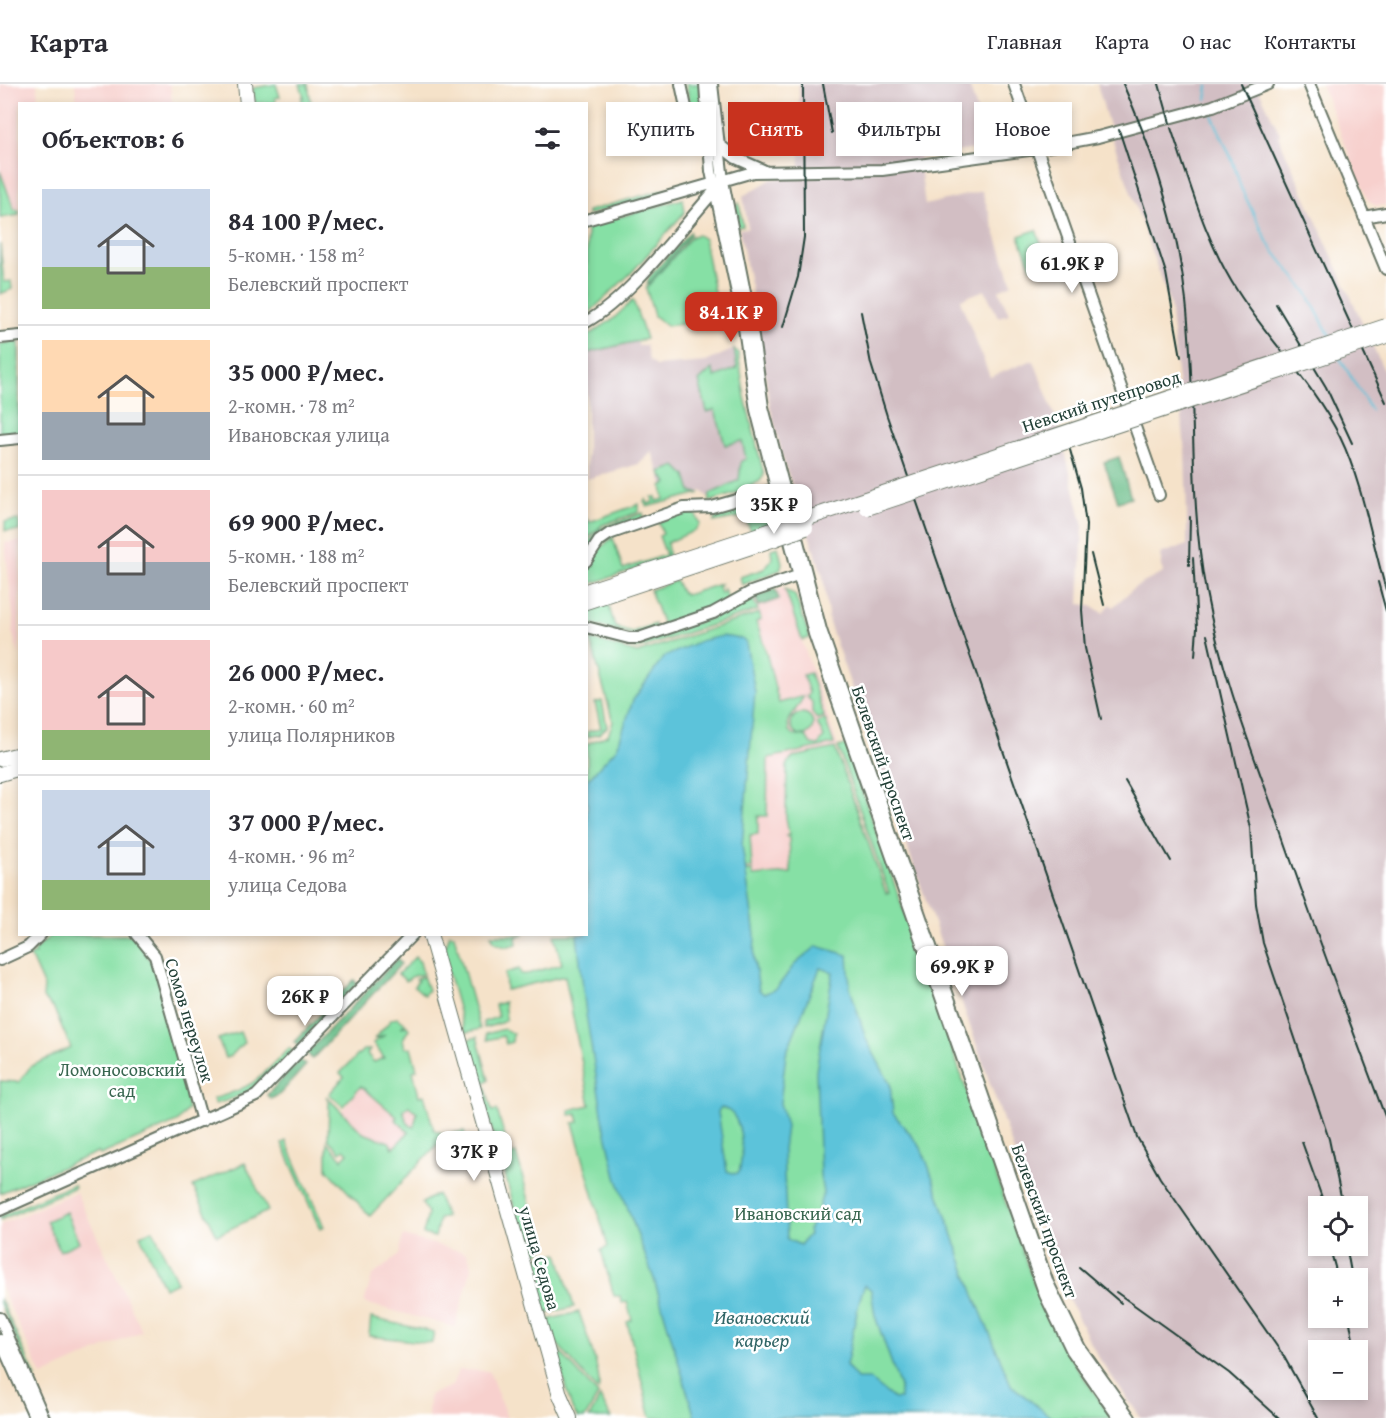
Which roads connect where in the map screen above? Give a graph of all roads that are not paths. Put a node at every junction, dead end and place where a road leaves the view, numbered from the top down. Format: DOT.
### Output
graph roads {
  1 [pos="237,84"];
  2 [pos="245,84"];
  3 [pos="681,84"];
  4 [pos="705,84"];
  5 [pos="712,84"];
  6 [pos="1014,84"];
  7 [pos="1268,84"];
  8 [pos="1309,84"];
  9 [pos="239,102"];
  10 [pos="247,102"];
  11 [pos="685,102"];
  12 [pos="706,102"];
  13 [pos="1020,102"];
  14 [pos="1072,141"];
  15 [pos="717,143"];
  16 [pos="711,156"];
  17 [pos="980,156"];
  18 [pos="1039,156"];
  19 [pos="766,171"];
  20 [pos="717,185"];
  21 [pos="1386,213"];
  22 [pos="1364,217"];
  23 [pos="588,219"];
  24 [pos="1386,269"];
  25 [pos="588,321"];
  26 [pos="1386,326"];
  27 [pos="18,336"];
  28 [pos="1386,336"];
  29 [pos="0,338"];
  30 [pos="18,438"];
  31 [pos="0,440"];
  32 [pos="780,488"];
  33 [pos="1159,495"];
  34 [pos="829,515"];
  35 [pos="773,534"];
  36 [pos="588,558"];
  37 [pos="802,574"];
  38 [pos="588,590"];
  39 [pos="588,601"];
  40 [pos="588,628"];
  41 [pos="18,754"];
  42 [pos="0,759"];
  43 [pos="18,769"];
  44 [pos="0,774"];
  45 [pos="39,936"];
  46 [pos="139,936"];
  47 [pos="411,936"];
  48 [pos="421,936"];
  49 [pos="431,936"];
  50 [pos="0,960"];
  51 [pos="202,1120"];
  52 [pos="0,1210"];
  53 [pos="0,1318"];
  54 [pos="0,1340"];
  55 [pos="35,1418"];
  56 [pos="44,1418"];
  57 [pos="560,1418"];
  58 [pos="570,1418"];
  59 [pos="1119,1418"];
  60 [pos="1130,1418"];
  1 -- 9 [label="main road"];
  2 -- 10 [label="main road"];
  3 -- 11 [label="street"];
  4 -- 12 [label="street, Белевский проспект"];
  5 -- 15 [label="street, Белевский проспект"];
  6 -- 13 [label="street"];
  7 -- 14 [label="street"];
  8 -- 22 [label="street"];
  15 -- 19 [label="street"];
  15 -- 20 [label="street, Белевский проспект"];
  16 -- 20 [label="street, Белевский проспект"];
  17 -- 19 [label="street"];
  18 -- 33 [label="street"];
  19 -- 20 [label="street"];
  20 -- 23 [label="street"];
  20 -- 25 [label="street"];
  20 -- 32 [label="street, Белевский проспект"];
  21 -- 22 [label="street"];
  22 -- 24 [label="street"];
  26 -- 34 [label="main road, Невский путепровод, bridge"];
  27 -- 29 [label="street"];
  28 -- 34 [label="main road, Невский путепровод, bridge"];
  30 -- 31 [label="street"];
  32 -- 36 [label="street"];
  32 -- 37 [label="street, Белевский проспект"];
  34 -- 35 [label="main road, bridge"];
  35 -- 38 [label="main road"];
  35 -- 39 [label="main road"];
  37 -- 40 [label="street"];
  37 -- 59 [label="street, Белевский проспект"];
  37 -- 60 [label="street, Белевский проспект"];
  41 -- 42 [label="main road"];
  43 -- 44 [label="main road"];
  45 -- 50 [label="street"];
  46 -- 51 [label="street, Сомов переулок"];
  47 -- 51 [label="street"];
  48 -- 57 [label="main road, улица Седова"];
  49 -- 58 [label="main road, улица Седова"];
  51 -- 52 [label="street"];
  53 -- 56 [label="street"];
  54 -- 55 [label="street"];
}
